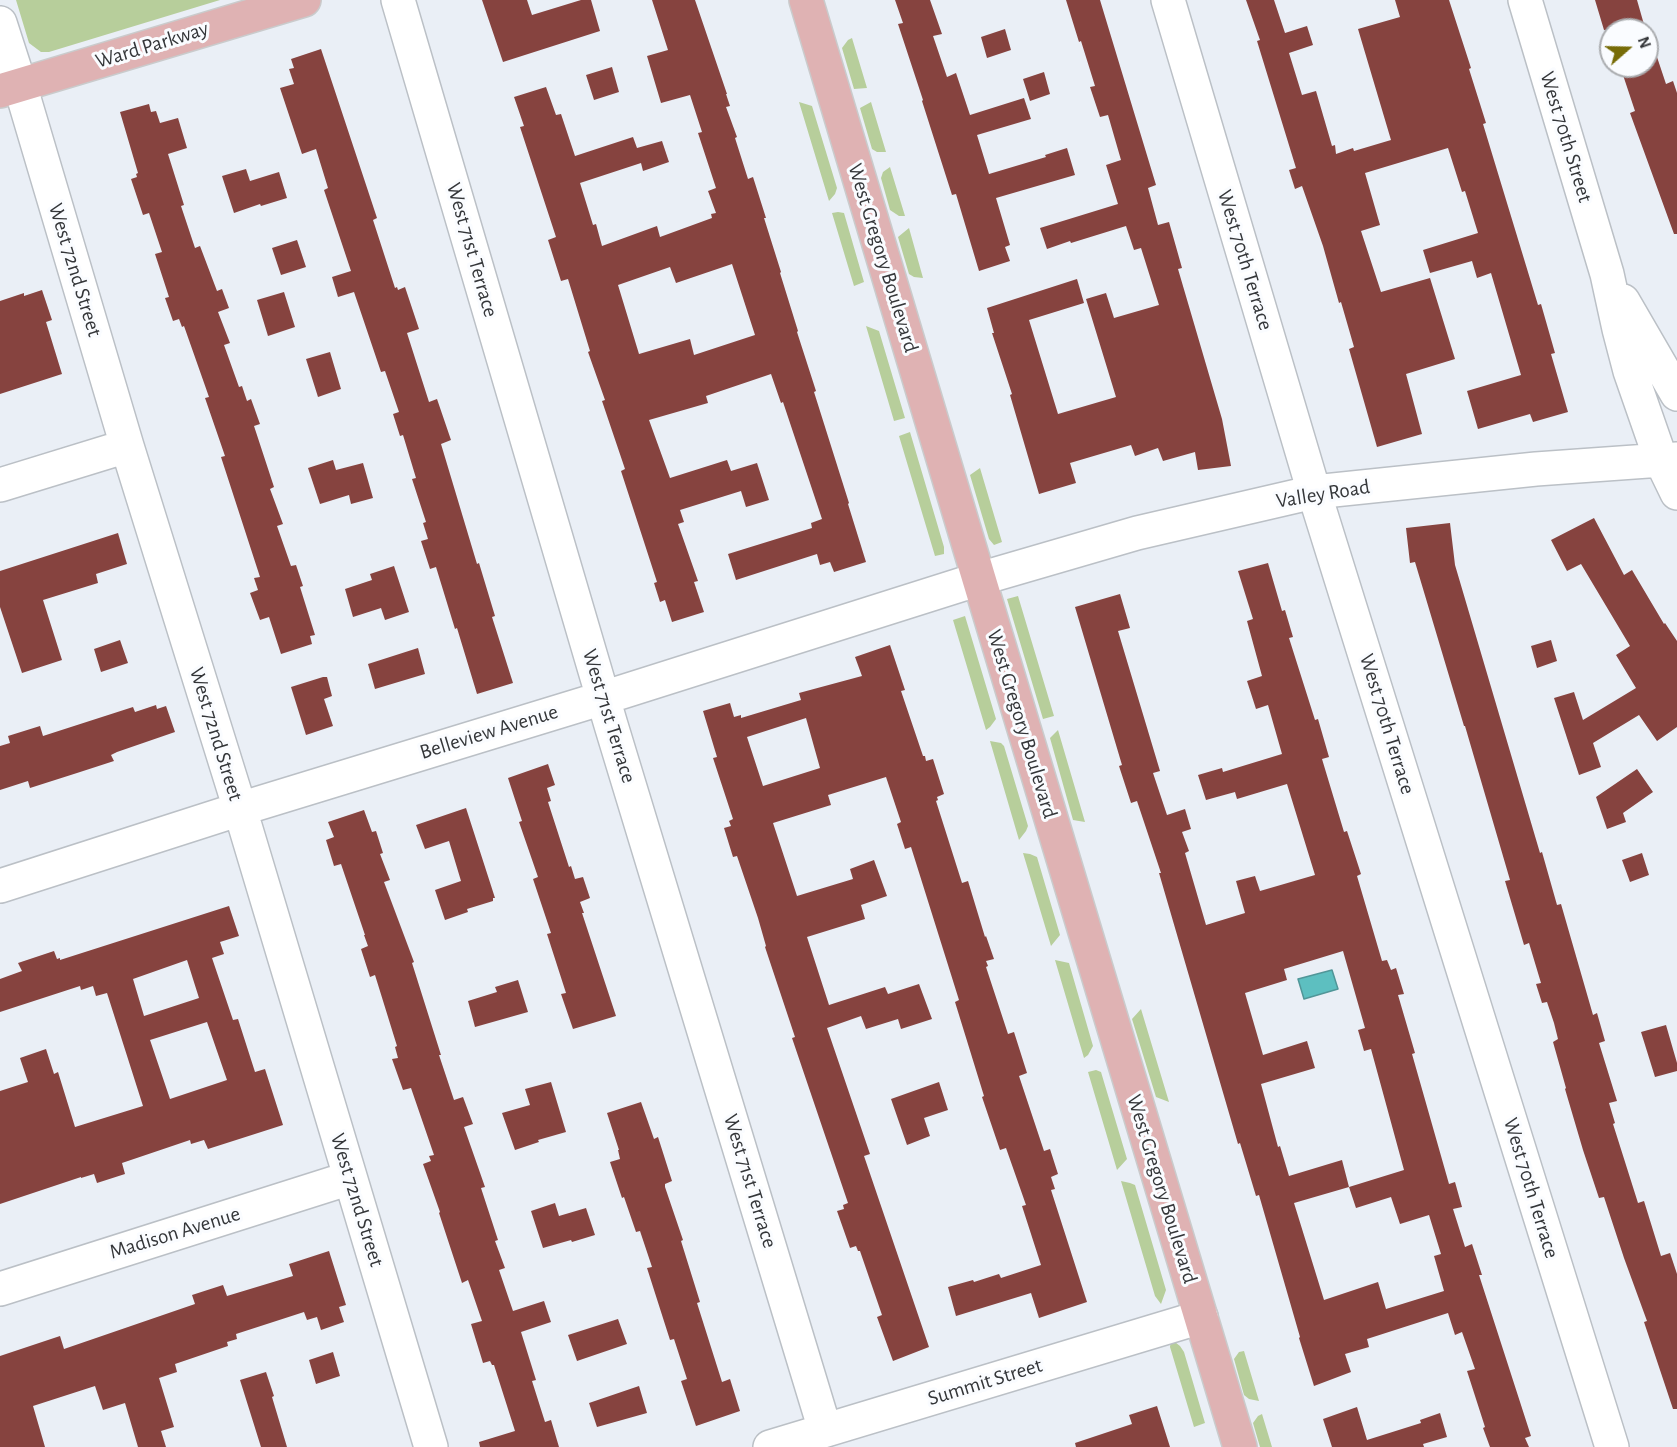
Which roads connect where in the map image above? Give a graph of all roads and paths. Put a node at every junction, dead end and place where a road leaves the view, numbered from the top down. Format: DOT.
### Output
graph roads {
  1 [pos="304,0"];
  2 [pos="398,0"];
  3 [pos="807,0"];
  4 [pos="1167,0"];
  5 [pos="1525,0"];
  6 [pos="0,23"];
  7 [pos="10,87"];
  8 [pos="1607,274"];
  9 [pos="1677,394"];
  10 [pos="127,446"];
  11 [pos="1669,460"];
  12 [pos="0,485"];
  13 [pos="1314,492"];
  14 [pos="1677,493"];
  15 [pos="978,579"];
  16 [pos="603,698"];
  17 [pos="240,809"];
  18 [pos="0,886"];
  19 [pos="350,1178"];
  20 [pos="0,1288"];
  21 [pos="1200,1317"];
  22 [pos="825,1430"];
  23 [pos="431,1447"];
  24 [pos="770,1447"];
  25 [pos="1240,1447"];
  26 [pos="1612,1447"];
  1 -- 7 [label="main road, Ward Parkway"];
  2 -- 16 [label="street, West 71st Terrace"];
  3 -- 15 [label="main road, West Gregory Boulevard"];
  4 -- 13 [label="street, West 70th Terrace"];
  5 -- 8 [label="street, West 70th Street"];
  6 -- 7 [label="street, West 72nd Street"];
  7 -- 10 [label="street, West 72nd Street"];
  8 -- 9 [label="street, West 70th Street"];
  8 -- 11 [label="street, West 70th Street"];
  10 -- 12 [label="street"];
  10 -- 17 [label="street, West 72nd Street"];
  11 -- 13 [label="street, Valley Road"];
  11 -- 14 [label="street, West 70th Street"];
  13 -- 15 [label="street, Valley Road"];
  13 -- 26 [label="street, West 70th Terrace"];
  15 -- 16 [label="street, Belleview Avenue"];
  15 -- 21 [label="main road, West Gregory Boulevard"];
  16 -- 17 [label="street, Belleview Avenue"];
  16 -- 22 [label="street, West 71st Terrace"];
  17 -- 18 [label="street, Belleview Avenue"];
  17 -- 19 [label="street, West 72nd Street"];
  19 -- 20 [label="street, Madison Avenue"];
  19 -- 23 [label="street, West 72nd Street"];
  21 -- 22 [label="street, Summit Street"];
  21 -- 25 [label="main road, West Gregory Boulevard"];
  22 -- 24 [label="street, Summit Street"];
}
